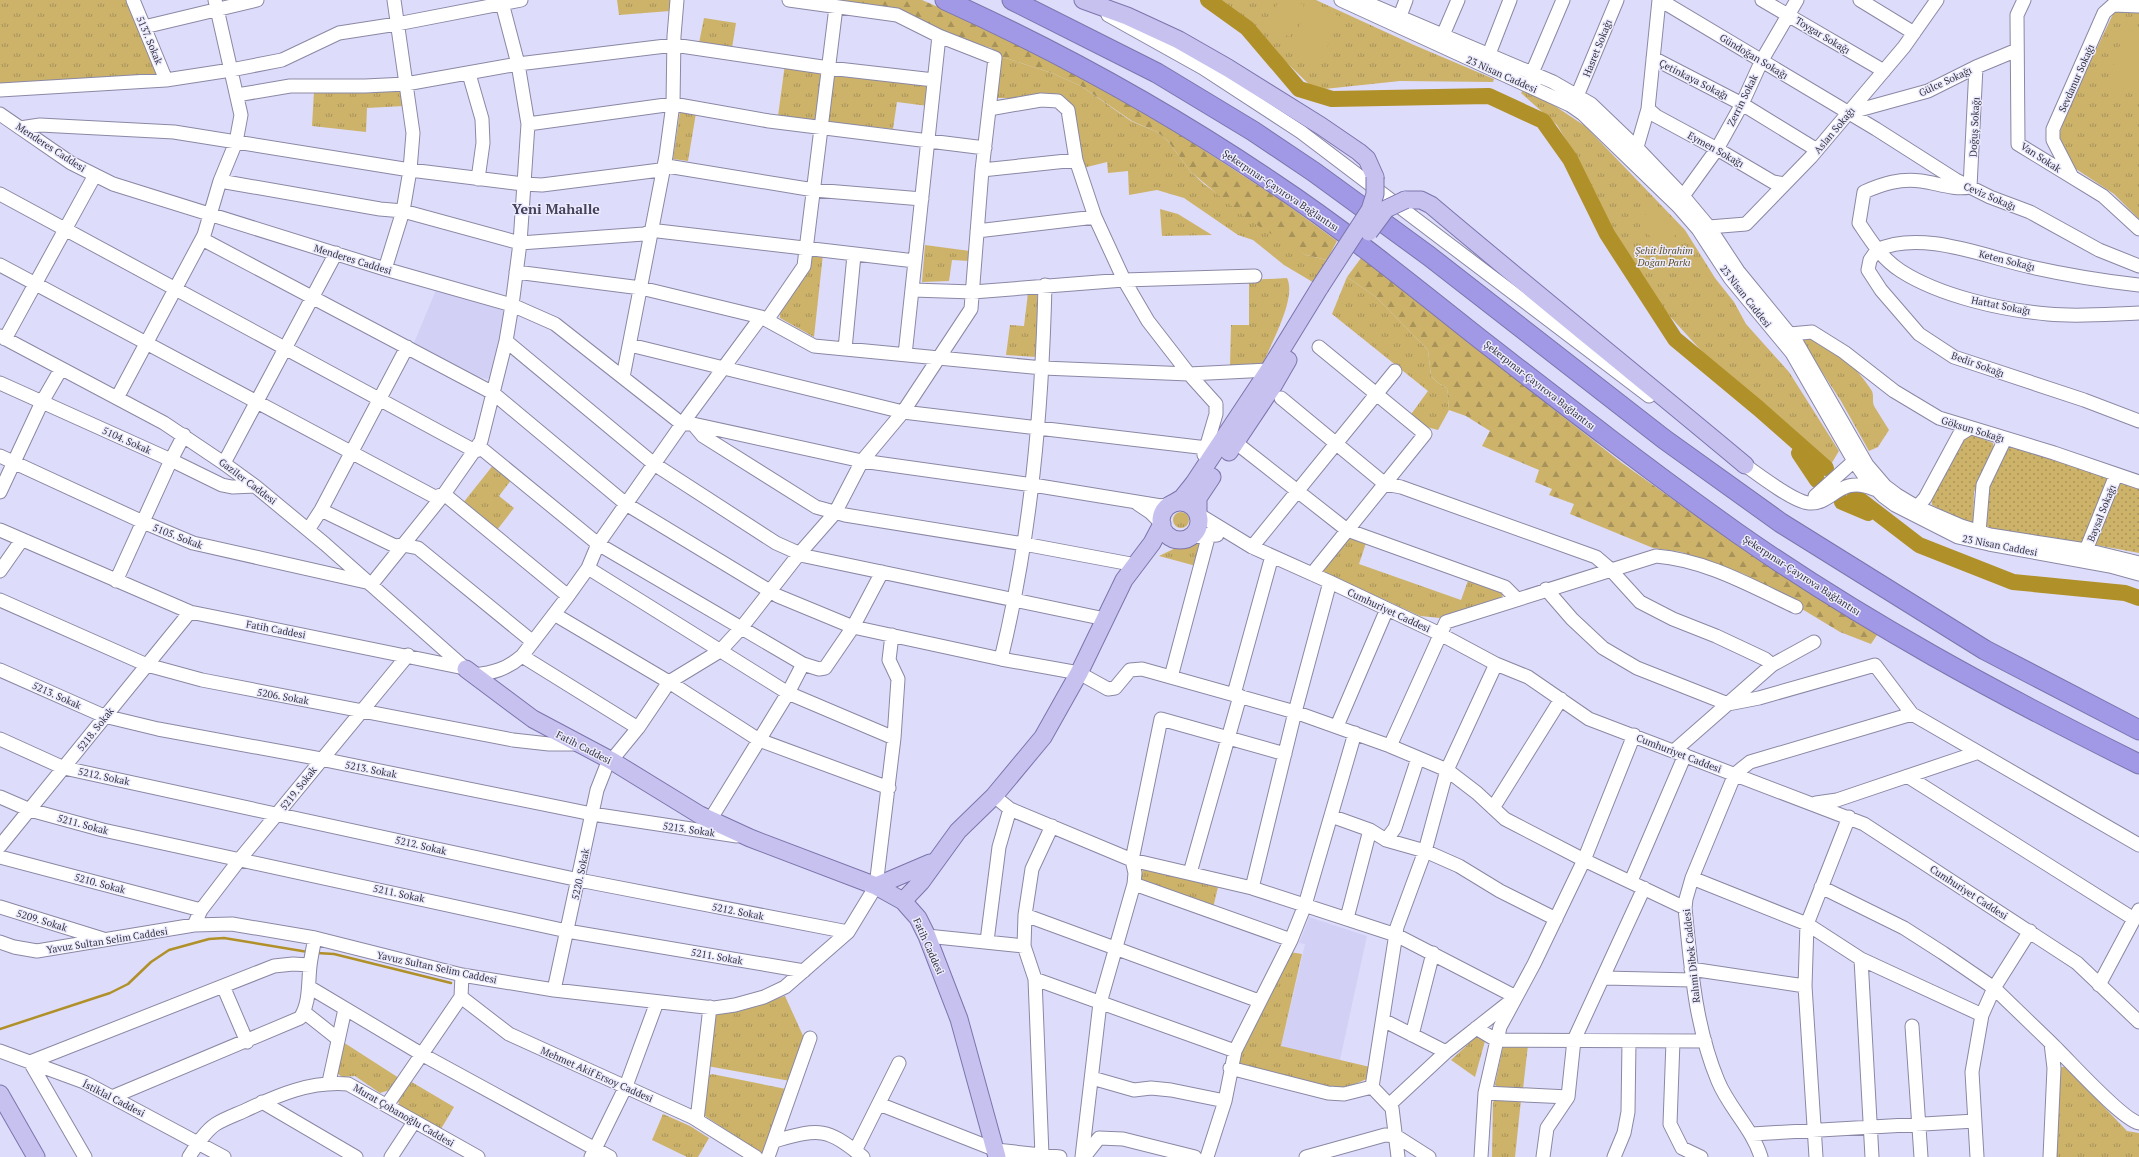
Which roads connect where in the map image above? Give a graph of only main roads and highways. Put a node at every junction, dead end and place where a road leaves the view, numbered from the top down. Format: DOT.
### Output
graph roads {
  1 [pos="945,0"];
  2 [pos="1012,0"];
  3 [pos="1082,0"];
  4 [pos="1324,288"];
  5 [pos="1745,465"];
  6 [pos="1172,504"];
  7 [pos="1198,514"];
  8 [pos="1162,524"];
  9 [pos="1187,538"];
  10 [pos="1136,565"];
  11 [pos="470,672"];
  12 [pos="2139,730"];
  13 [pos="2139,764"];
  14 [pos="944,851"];
  15 [pos="930,862"];
  16 [pos="921,882"];
  17 [pos="876,886"];
  18 [pos="901,899"];
  19 [pos="918,918"];
  20 [pos="0,1094"];
  21 [pos="0,1112"];
  22 [pos="997,1154"];
  23 [pos="27,1157"];
  24 [pos="36,1157"];
  1 -- 13 [label="highway, Şekerpınar-Çayırova Bağlantısı"];
  2 -- 12 [label="highway"];
  3 -- 4 [label="main road, bridge"];
  4 -- 5 [label="main road, bridge"];
  4 -- 6 [label="main road"];
  4 -- 7 [label="main road"];
  6 -- 7 [label="main road"];
  6 -- 8 [label="main road"];
  7 -- 9 [label="main road"];
  8 -- 9 [label="main road"];
  8 -- 10 [label="main road"];
  9 -- 10 [label="main road"];
  10 -- 14 [label="main road"];
  11 -- 17 [label="main road, Fatih Caddesi"];
  14 -- 15 [label="main road"];
  14 -- 16 [label="main road"];
  15 -- 17 [label="main road"];
  15 -- 18 [label="main road"];
  16 -- 18 [label="main road"];
  16 -- 19 [label="main road"];
  17 -- 18 [label="main road, Fatih Caddesi"];
  18 -- 19 [label="main road, Fatih Caddesi"];
  19 -- 22 [label="main road, Fatih Caddesi"];
  20 -- 24 [label="main road"];
  21 -- 23 [label="main road"];
}
